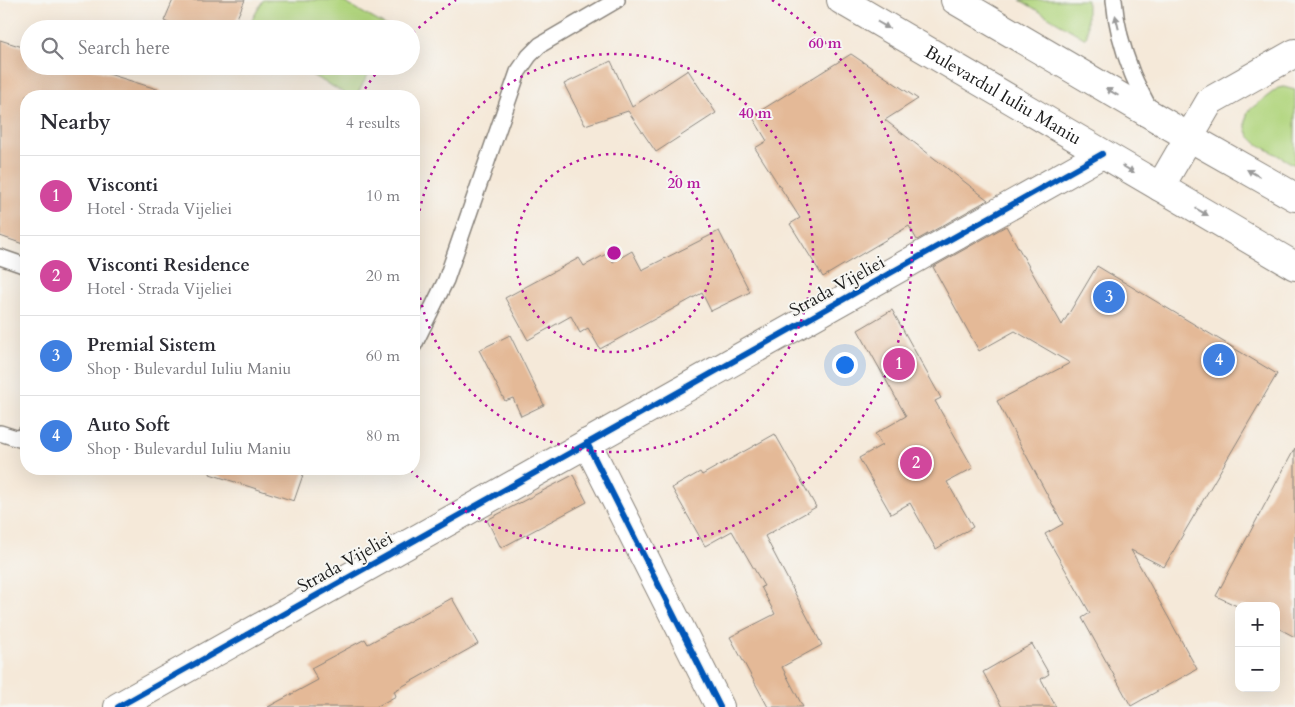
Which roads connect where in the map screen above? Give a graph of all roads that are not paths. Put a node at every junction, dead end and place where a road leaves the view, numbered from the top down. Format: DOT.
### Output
graph roads {
  1 [pos="616,0"];
  2 [pos="841,0"];
  3 [pos="955,0"];
  4 [pos="1114,0"];
  5 [pos="1295,52"];
  6 [pos="1153,116"];
  7 [pos="1189,137"];
  8 [pos="1102,154"];
  9 [pos="1160,187"];
  10 [pos="1295,197"];
  11 [pos="0,257"];
  12 [pos="20,264"];
  13 [pos="1295,266"];
  14 [pos="420,333"];
  15 [pos="0,434"];
  16 [pos="20,438"];
  17 [pos="587,443"];
  18 [pos="118,707"];
  19 [pos="720,707"];
  1 -- 14 [label="lane"];
  2 -- 8 [label="street, Bulevardul Iuliu Maniu, one-way"];
  6 -- 3 [label="street, one-way"];
  6 -- 4 [label="lane, one-way"];
  5 -- 7 [label="street"];
  6 -- 7 [label="street"];
  7 -- 9 [label="street"];
  10 -- 7 [label="street, one-way"];
  8 -- 9 [label="street, Bulevardul Iuliu Maniu, one-way"];
  8 -- 17 [label="street, Strada Vijeliei"];
  9 -- 13 [label="street, Bulevardul Iuliu Maniu, one-way"];
  11 -- 12 [label="lane"];
  15 -- 16 [label="lane"];
  17 -- 18 [label="street, Strada Vijeliei"];
  17 -- 19 [label="street"];
}
